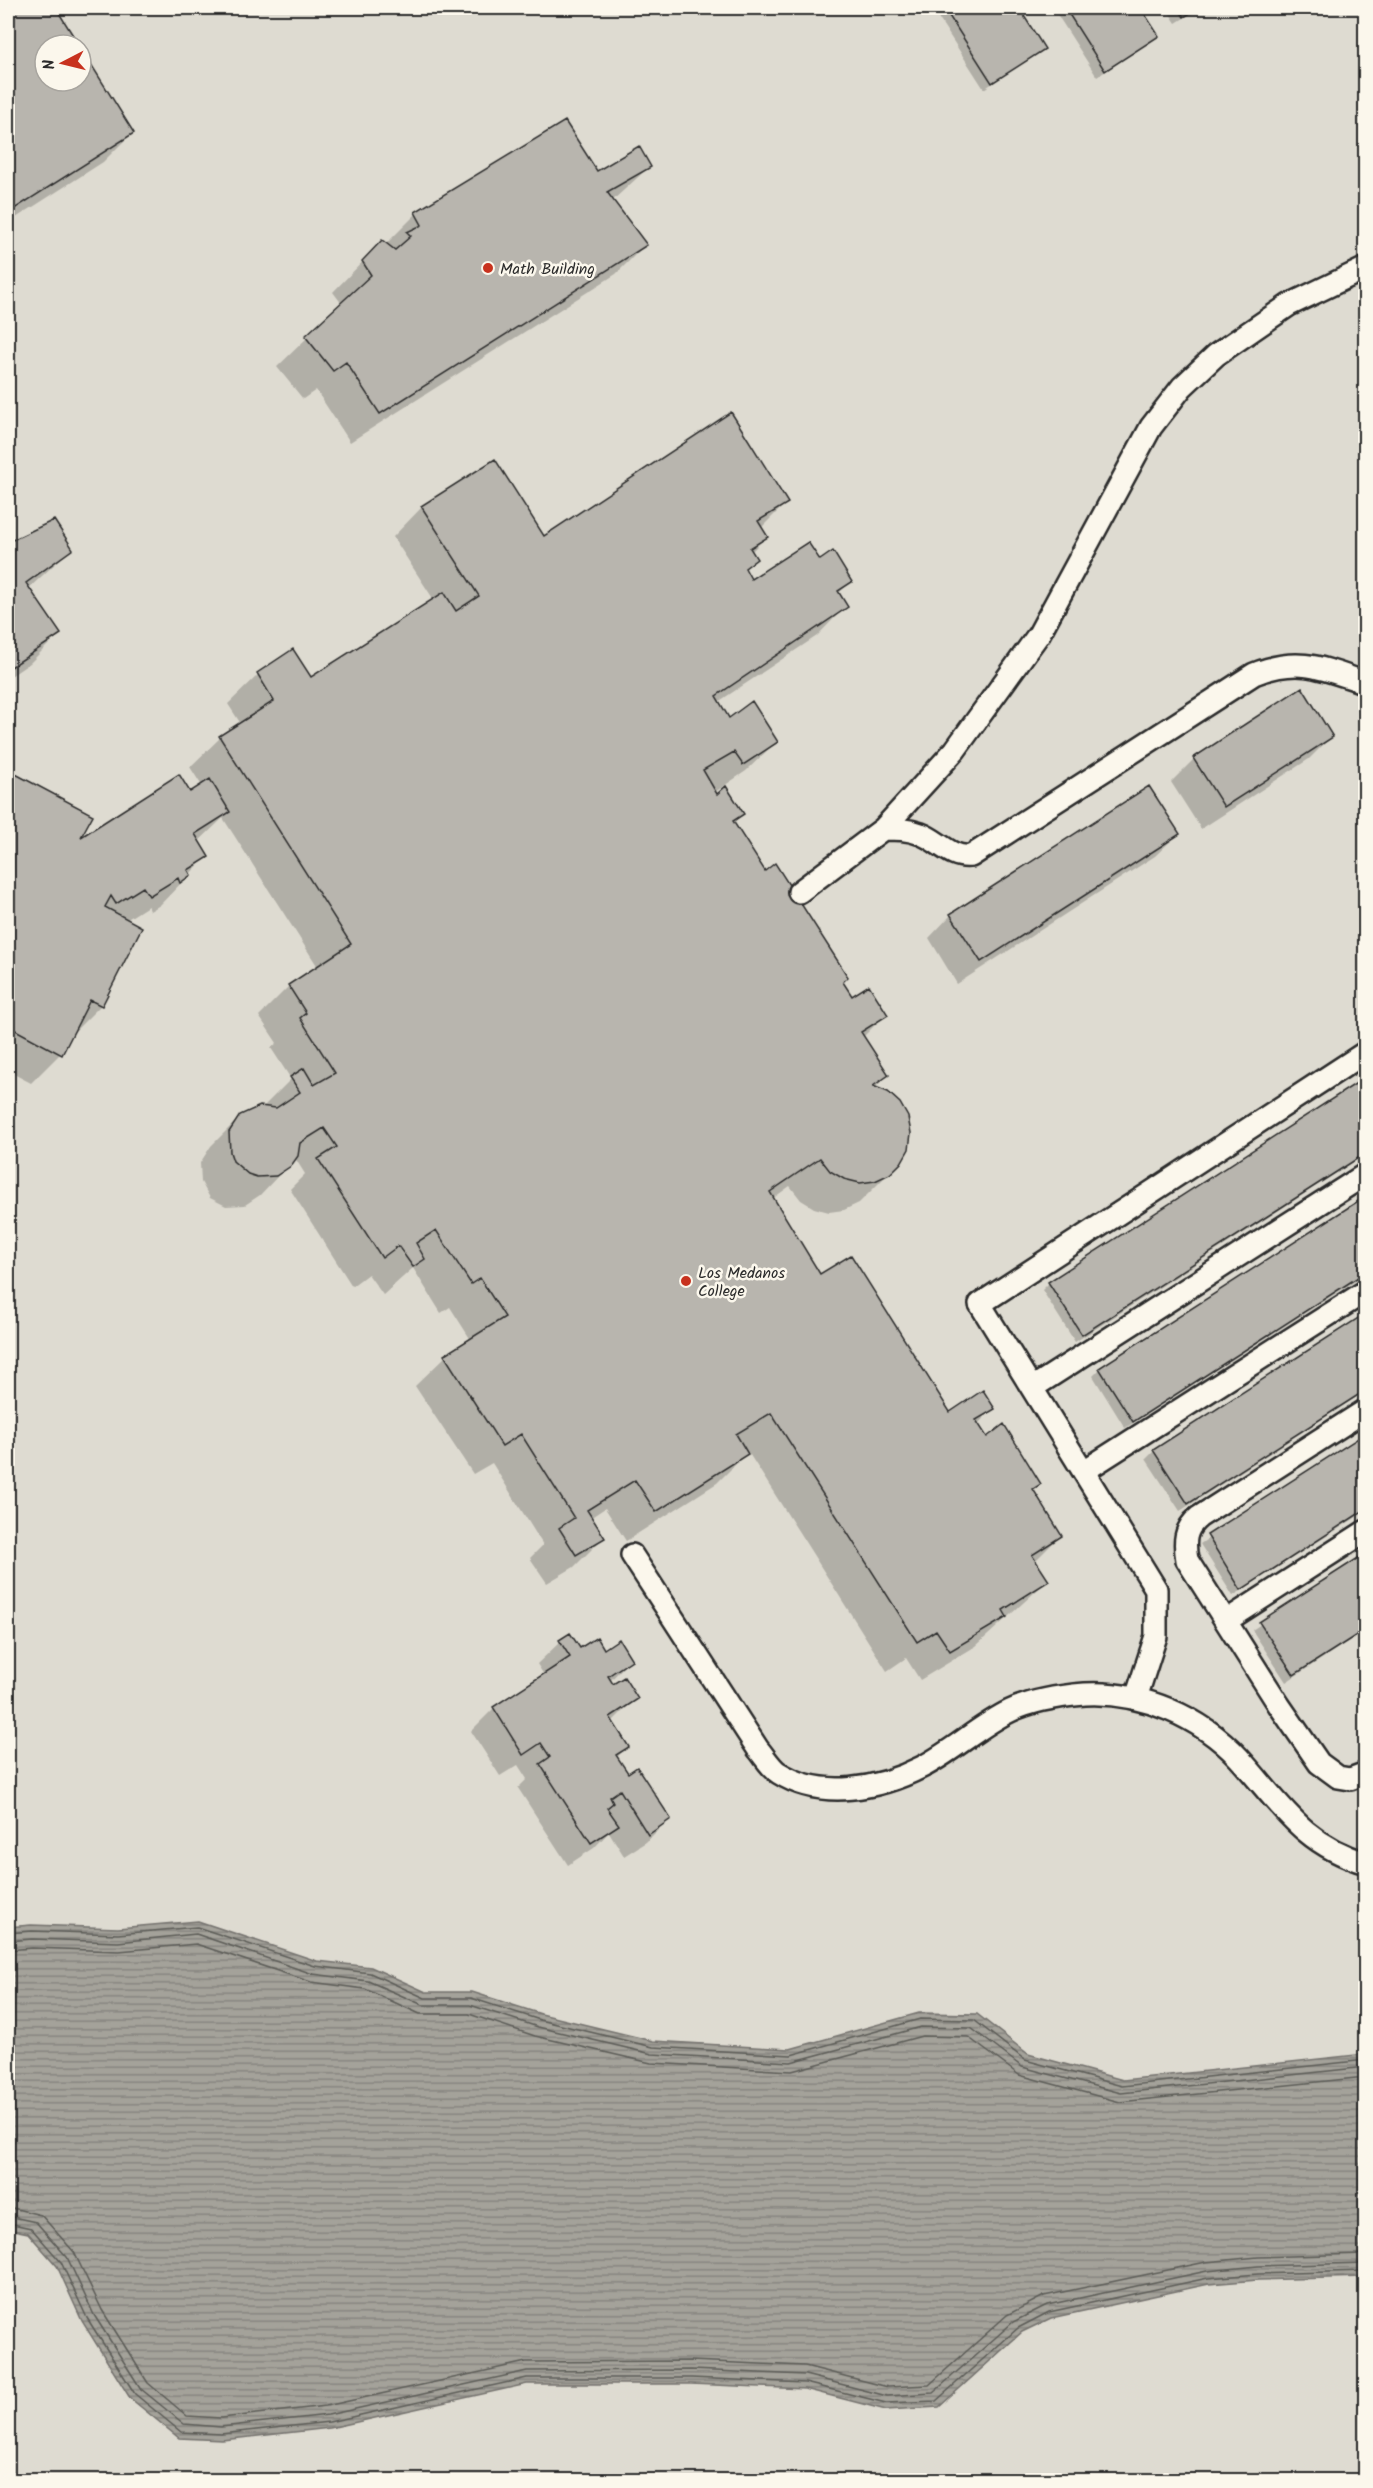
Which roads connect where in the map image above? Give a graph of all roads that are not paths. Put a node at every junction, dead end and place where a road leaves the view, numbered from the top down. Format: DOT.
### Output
graph roads {
  1 [pos="1365,268"];
  2 [pos="1365,683"];
  3 [pos="883,829"];
  4 [pos="799,892"];
  5 [pos="1365,1052"];
  6 [pos="1365,1174"];
  7 [pos="1365,1291"];
  8 [pos="1032,1388"];
  9 [pos="1365,1410"];
  10 [pos="1084,1471"];
  11 [pos="1365,1531"];
  12 [pos="632,1556"];
  13 [pos="1226,1621"];
  14 [pos="1136,1698"];
  15 [pos="1365,1773"];
  16 [pos="1365,1863"];
  1 -- 3 [label="lane"];
  2 -- 3 [label="lane"];
  3 -- 4 [label="lane"];
  5 -- 8 [label="lane"];
  6 -- 8 [label="lane"];
  7 -- 10 [label="lane"];
  8 -- 10 [label="lane"];
  9 -- 13 [label="lane"];
  10 -- 14 [label="lane"];
  11 -- 13 [label="lane"];
  12 -- 14 [label="lane"];
  13 -- 15 [label="lane"];
  14 -- 16 [label="lane"];
}
